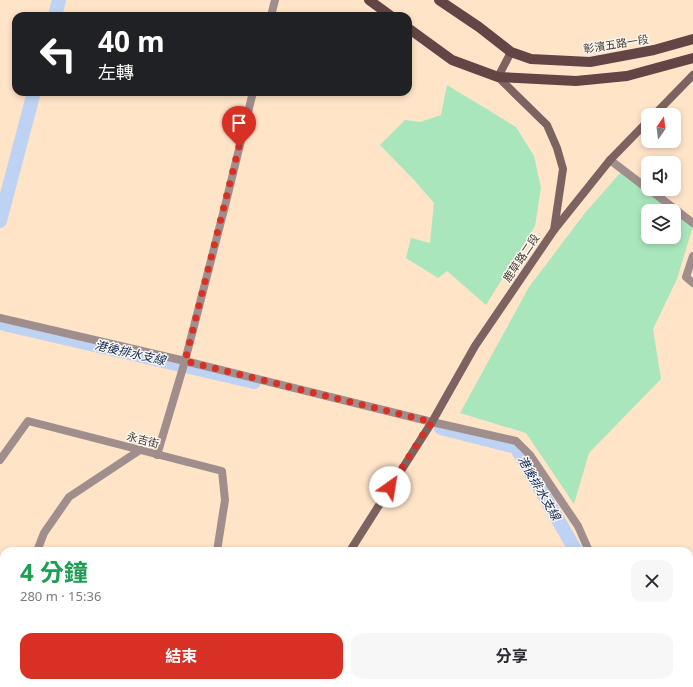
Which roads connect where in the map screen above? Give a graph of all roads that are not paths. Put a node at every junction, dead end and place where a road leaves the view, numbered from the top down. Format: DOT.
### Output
graph roads {
  1 [pos="275,0"];
  2 [pos="369,0"];
  3 [pos="439,0"];
  4 [pos="272,12"];
  5 [pos="386,12"];
  6 [pos="412,31"];
  7 [pos="693,39"];
  8 [pos="512,52"];
  9 [pos="693,58"];
  10 [pos="693,75"];
  11 [pos="498,77"];
  12 [pos="252,96"];
  13 [pos="661,108"];
  14 [pos="641,128"];
  15 [pos="610,160"];
  16 [pos="641,184"];
  17 [pos="657,196"];
  18 [pos="693,223"];
  19 [pos="554,230"];
  20 [pos="693,256"];
  21 [pos="693,283"];
  22 [pos="0,318"];
  23 [pos="185,361"];
  24 [pos="432,422"];
  25 [pos="140,450"];
  26 [pos="157,455"];
  27 [pos="0,460"];
  28 [pos="39,547"];
  29 [pos="218,547"];
  30 [pos="353,547"];
  31 [pos="587,547"];
  1 -- 4 [label="street"];
  2 -- 5 [label="main road"];
  3 -- 8 [label="main road, 彰濱五路一段"];
  6 -- 11 [label="main road"];
  7 -- 8 [label="main road, 彰濱五路一段"];
  8 -- 11 [label="main road"];
  9 -- 11 [label="main road"];
  10 -- 13 [label="main road"];
  11 -- 19 [label="main road"];
  12 -- 23 [label="street"];
  14 -- 15 [label="main road, 鹿草路二段"];
  15 -- 16 [label="street"];
  15 -- 19 [label="main road, 鹿草路二段"];
  17 -- 18 [label="street"];
  19 -- 24 [label="main road, 鹿草路二段"];
  20 -- 21 [label="street"];
  22 -- 23 [label="street"];
  23 -- 24 [label="street"];
  23 -- 26 [label="street"];
  24 -- 30 [label="main road, 鹿草路二段"];
  24 -- 31 [label="street"];
  25 -- 26 [label="street, 永吉街"];
  25 -- 27 [label="street, 永吉街"];
  25 -- 28 [label="street"];
  26 -- 29 [label="street, 永吉街"];
}
